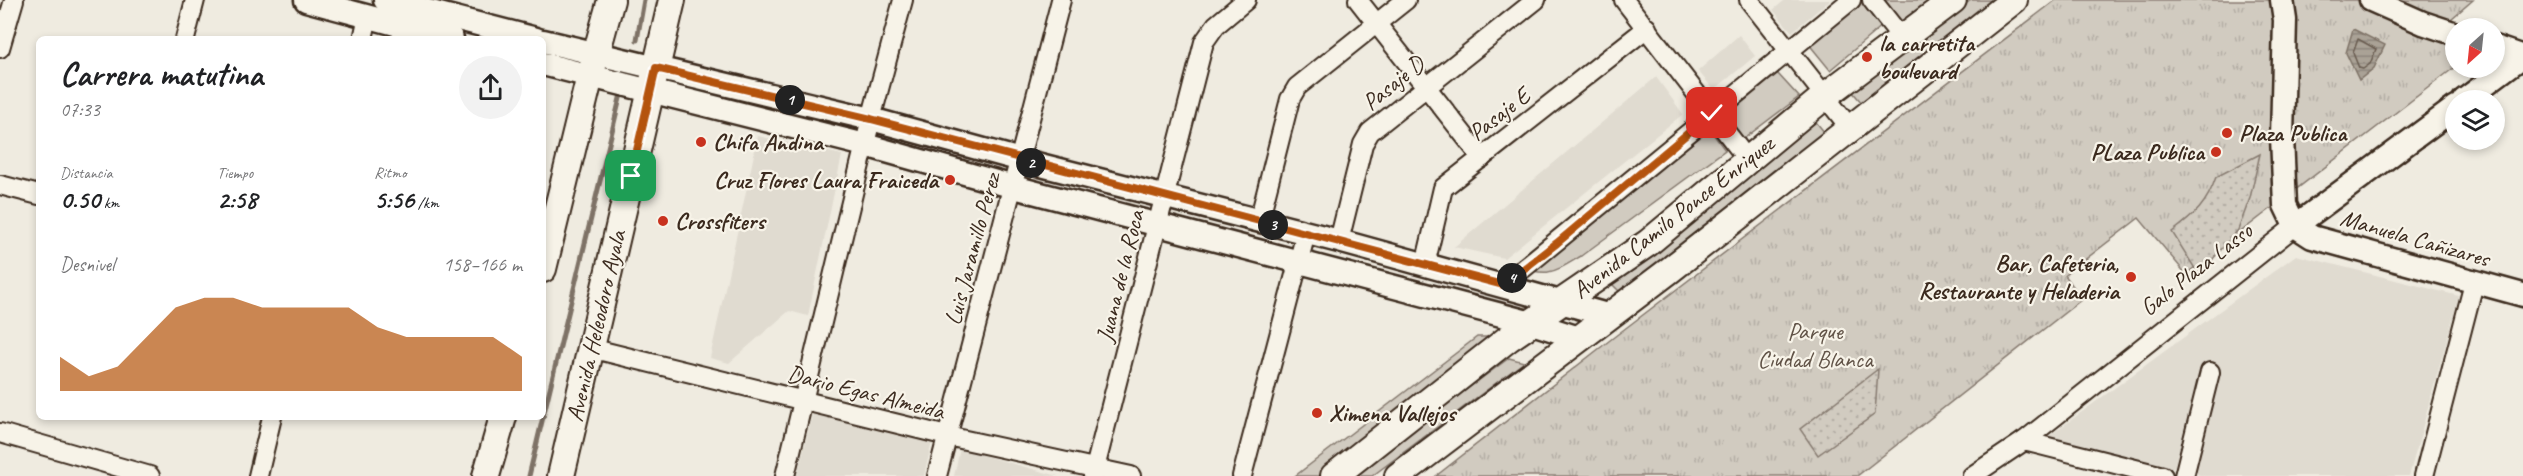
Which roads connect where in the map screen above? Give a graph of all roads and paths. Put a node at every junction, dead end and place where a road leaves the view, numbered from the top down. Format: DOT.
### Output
graph roads {
  1 [pos="14,0"];
  2 [pos="195,0"];
  3 [pos="306,0"];
  4 [pos="385,0"];
  5 [pos="611,0"];
  6 [pos="672,0"];
  7 [pos="903,0"];
  8 [pos="1061,0"];
  9 [pos="1246,0"];
  10 [pos="1358,0"];
  11 [pos="1406,0"];
  12 [pos="1536,0"];
  13 [pos="1624,0"];
  14 [pos="1749,0"];
  15 [pos="1851,0"];
  16 [pos="1872,0"];
  17 [pos="1953,0"];
  18 [pos="2014,0"];
  19 [pos="2282,0"];
  20 [pos="2371,0"];
  21 [pos="368,16"];
  22 [pos="1376,24"];
  23 [pos="1647,28"];
  24 [pos="2445,30"];
  25 [pos="186,36"];
  26 [pos="364,36"];
  27 [pos="441,36"];
  28 [pos="524,36"];
  29 [pos="1902,38"];
  30 [pos="546,42"];
  31 [pos="0,48"];
  32 [pos="1789,51"];
  33 [pos="2505,51"];
  34 [pos="2523,57"];
  35 [pos="546,64"];
  36 [pos="592,65"];
  37 [pos="653,79"];
  38 [pos="1426,87"];
  39 [pos="2478,90"];
  40 [pos="1825,96"];
  41 [pos="1712,113"];
  42 [pos="2445,114"];
  43 [pos="871,119"];
  44 [pos="1850,128"];
  45 [pos="865,145"];
  46 [pos="1482,158"];
  47 [pos="1747,159"];
  48 [pos="1021,160"];
  49 [pos="0,185"];
  50 [pos="1014,187"];
  51 [pos="36,194"];
  52 [pos="1165,195"];
  53 [pos="1258,221"];
  54 [pos="1158,226"];
  55 [pos="2295,226"];
  56 [pos="1306,233"];
  57 [pos="1339,241"];
  58 [pos="546,257"];
  59 [pos="1299,263"];
  60 [pos="1425,265"];
  61 [pos="2475,283"];
  62 [pos="1503,285"];
  63 [pos="2523,295"];
  64 [pos="1563,302"];
  65 [pos="1611,316"];
  66 [pos="1532,323"];
  67 [pos="1579,338"];
  68 [pos="591,348"];
  69 [pos="2210,372"];
  70 [pos="804,401"];
  71 [pos="271,420"];
  72 [pos="502,420"];
  73 [pos="0,433"];
  74 [pos="947,436"];
  75 [pos="2024,441"];
  76 [pos="1094,471"];
  77 [pos="150,476"];
  78 [pos="258,476"];
  79 [pos="486,476"];
  80 [pos="561,476"];
  81 [pos="785,476"];
  82 [pos="937,476"];
  83 [pos="1131,476"];
  84 [pos="1242,476"];
  85 [pos="1334,476"];
  86 [pos="1398,476"];
  87 [pos="1972,476"];
  88 [pos="2163,476"];
  89 [pos="2184,476"];
  90 [pos="2424,476"];
  1 -- 31 [label="street"];
  2 -- 25 [label="street"];
  3 -- 21 [label="street"];
  4 -- 28 [label="street"];
  5 -- 36 [label="main road"];
  6 -- 37 [label="main road, Avenida Heleodoro Ayala"];
  7 -- 43 [label="street"];
  8 -- 48 [label="street, Luis Jaramillo Perez"];
  9 -- 52 [label="street, Juana de la Roca"];
  10 -- 22 [label="street"];
  11 -- 22 [label="street"];
  12 -- 38 [label="street, Pasaje D"];
  13 -- 23 [label="street"];
  14 -- 32 [label="street"];
  15 -- 32 [label="street"];
  16 -- 29 [label="street"];
  17 -- 29 [label="main road, Avenida Camilo Ponce Enriquez"];
  18 -- 44 [label="main road, Avenida Camilo Ponce Enriquez"];
  19 -- 55 [label="street"];
  20 -- 24 [label="street"];
  21 -- 26 [label="street"];
  21 -- 27 [label="street"];
  22 -- 38 [label="street"];
  22 -- 53 [label="street"];
  23 -- 41 [label="street"];
  23 -- 46 [label="street, Pasaje E"];
  29 -- 40 [label="main road, Avenida Camilo Ponce Enriquez"];
  30 -- 36 [label="street"];
  32 -- 40 [label="street"];
  32 -- 41 [label="street"];
  33 -- 34 [label="street"];
  34 -- 39 [label="street"];
  35 -- 36 [label="street"];
  36 -- 37 [label="street"];
  36 -- 58 [label="main road"];
  37 -- 43 [label="street"];
  37 -- 45 [label="street"];
  37 -- 68 [label="main road, Avenida Heleodoro Ayala"];
  38 -- 46 [label="street"];
  38 -- 57 [label="street, Pasaje D"];
  40 -- 44 [label="street"];
  40 -- 47 [label="main road, Avenida Camilo Ponce Enriquez"];
  41 -- 47 [label="street"];
  41 -- 62 [label="street"];
  42 -- 55 [label="street, Galo Plaza Lasso"];
  43 -- 45 [label="street"];
  43 -- 48 [label="street"];
  44 -- 65 [label="main road, Avenida Camilo Ponce Enriquez"];
  45 -- 50 [label="street"];
  45 -- 70 [label="street"];
  46 -- 60 [label="street, Pasaje E"];
  47 -- 64 [label="main road, Avenida Camilo Ponce Enriquez"];
  48 -- 50 [label="street, Luis Jaramillo Perez"];
  48 -- 52 [label="street"];
  49 -- 51 [label="street"];
  50 -- 54 [label="street"];
  50 -- 74 [label="street, Luis Jaramillo Perez"];
  52 -- 53 [label="street"];
  52 -- 54 [label="street, Juana de la Roca"];
  53 -- 56 [label="street"];
  54 -- 59 [label="street"];
  54 -- 76 [label="street, Juana de la Roca"];
  55 -- 61 [label="street, Manuela Cañizares"];
  55 -- 75 [label="street, Galo Plaza Lasso"];
  56 -- 57 [label="street"];
  56 -- 59 [label="street"];
  57 -- 60 [label="street"];
  59 -- 66 [label="street"];
  59 -- 84 [label="street"];
  60 -- 62 [label="street"];
  61 -- 63 [label="street, Manuela Cañizares"];
  61 -- 90 [label="street"];
  62 -- 64 [label="street"];
  64 -- 65 [label="street"];
  64 -- 66 [label="main road, Avenida Camilo Ponce Enriquez"];
  65 -- 67 [label="main road, Avenida Camilo Ponce Enriquez"];
  66 -- 67 [label="street"];
  66 -- 85 [label="main road, Avenida Camilo Ponce Enriquez"];
  67 -- 86 [label="main road, Avenida Camilo Ponce Enriquez"];
  68 -- 70 [label="street, Dario Egas Almeida"];
  68 -- 80 [label="main road, Avenida Heleodoro Ayala"];
  69 -- 89 [label="street"];
  70 -- 74 [label="street, Dario Egas Almeida"];
  70 -- 81 [label="street"];
  71 -- 78 [label="street"];
  72 -- 79 [label="main road"];
  73 -- 77 [label="street"];
  74 -- 76 [label="street, Dario Egas Almeida"];
  74 -- 82 [label="street, Luis Jaramillo Perez"];
  75 -- 87 [label="street, Galo Plaza Lasso"];
  75 -- 88 [label="street"];
  76 -- 83 [label="street, Dario Egas Almeida"];
}
